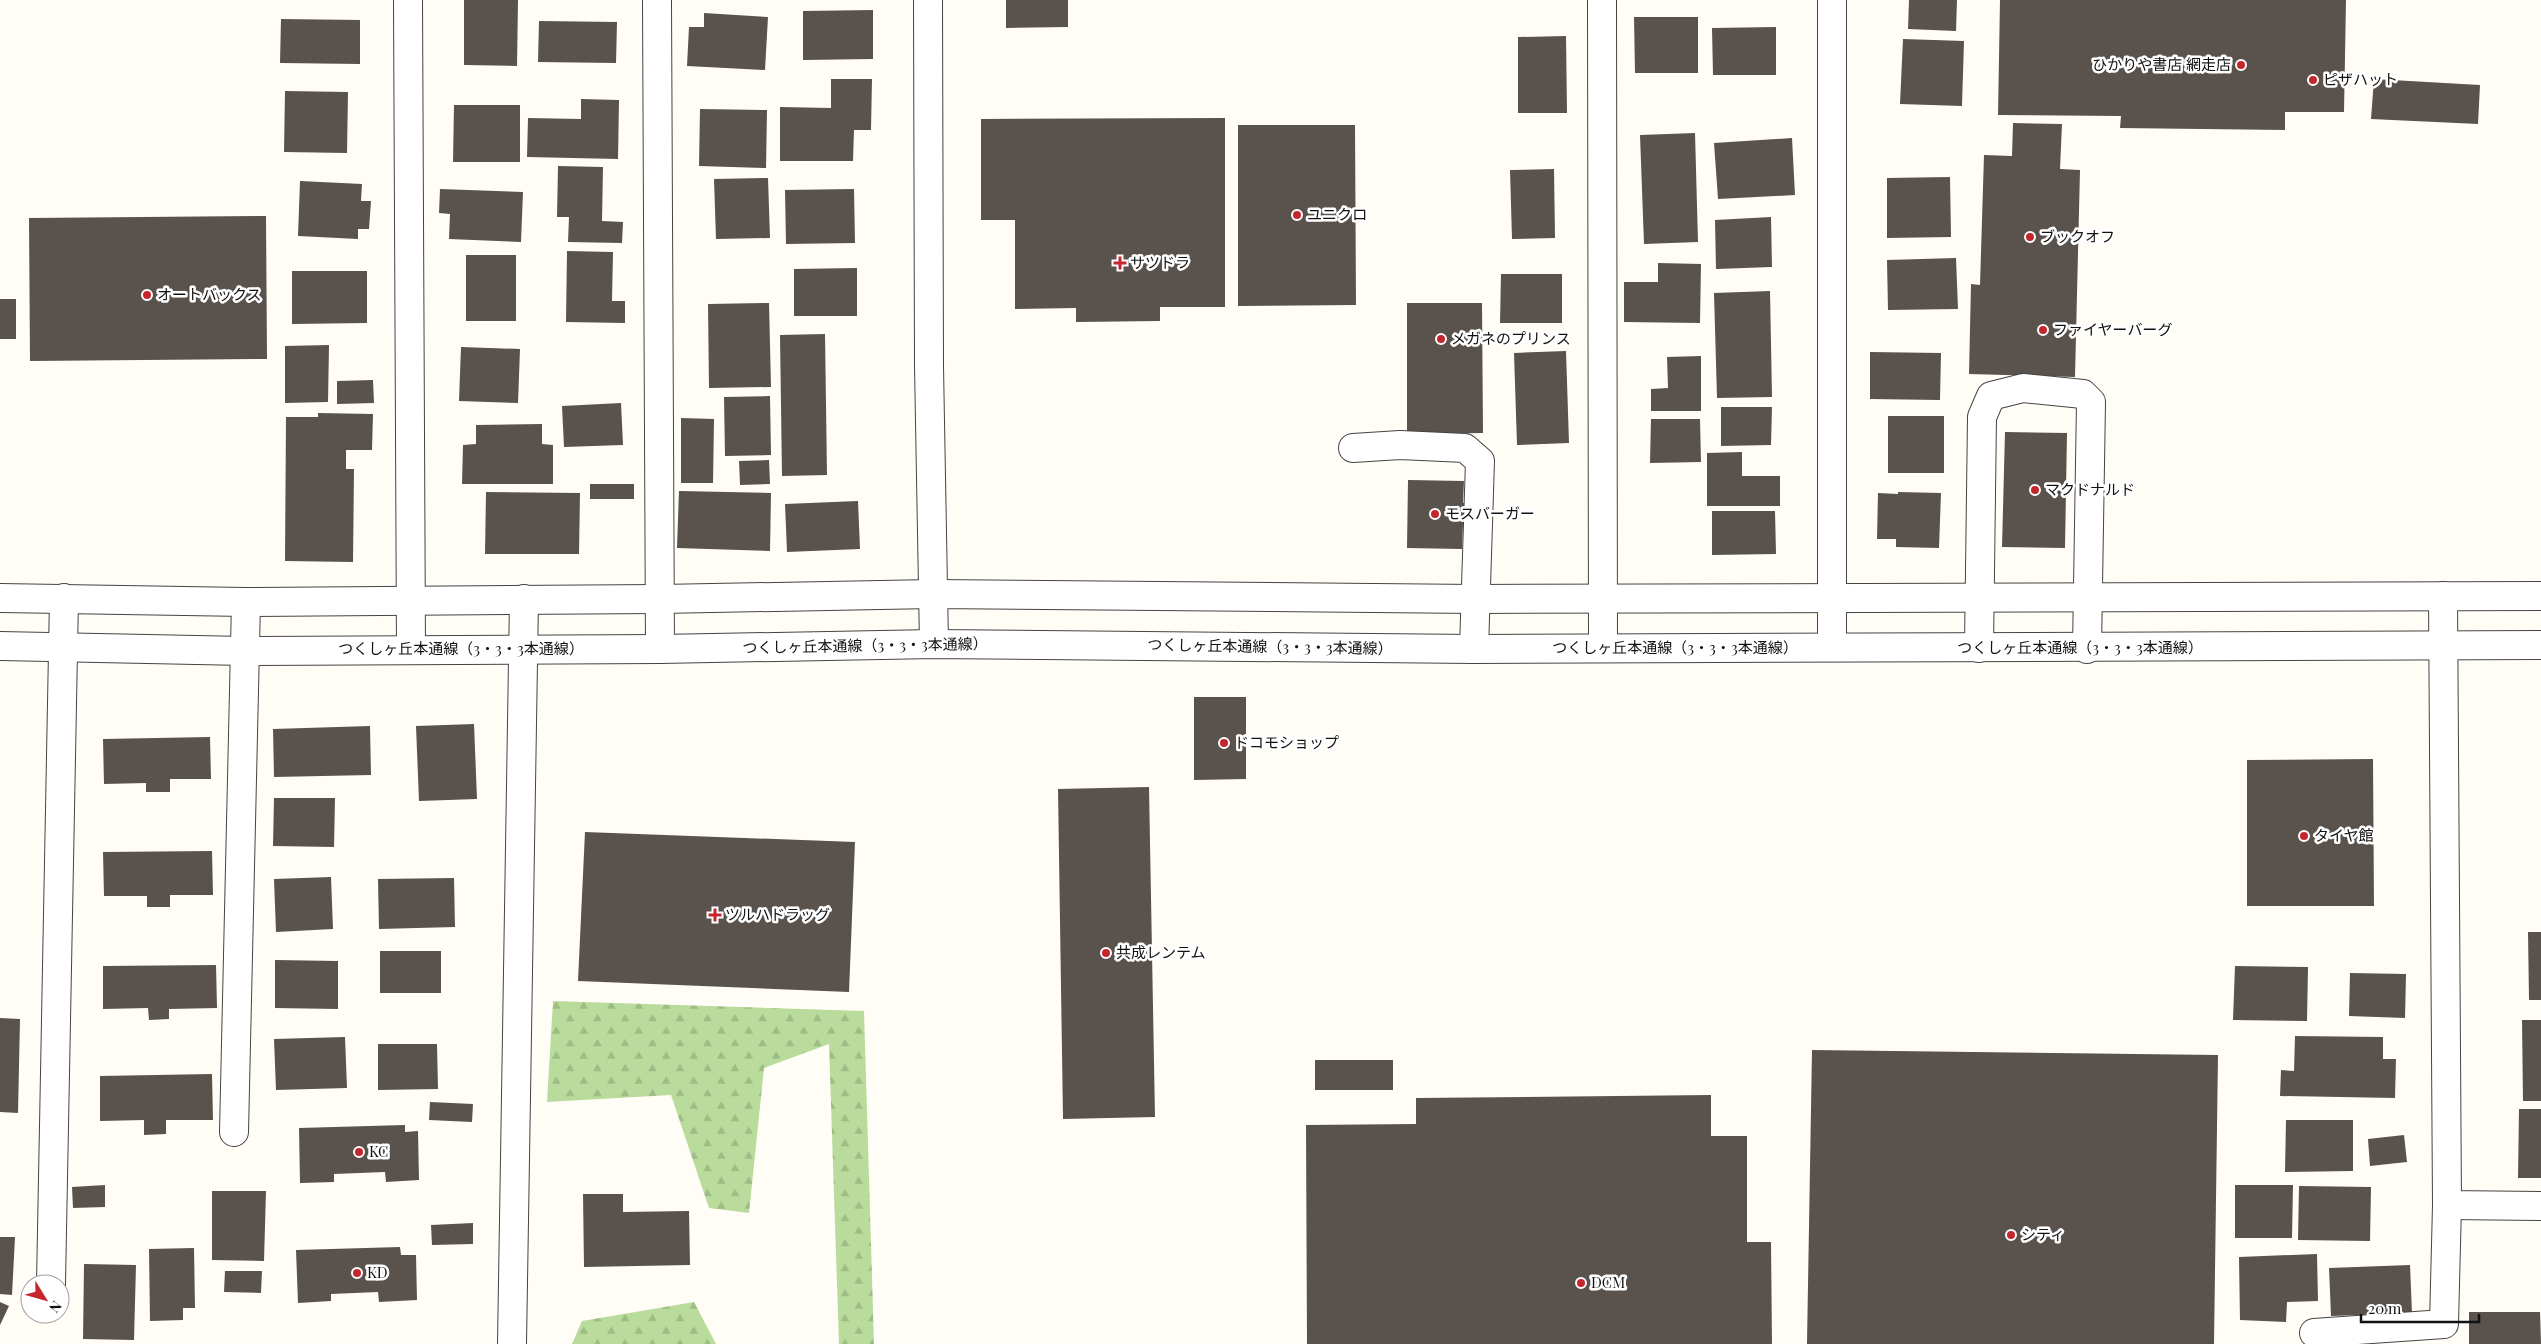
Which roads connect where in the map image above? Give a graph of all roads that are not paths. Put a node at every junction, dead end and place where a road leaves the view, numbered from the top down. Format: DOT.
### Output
graph roads {
  1 [pos="408,0"];
  2 [pos="657,0"];
  3 [pos="928,0"];
  4 [pos="1602,0"];
  5 [pos="1832,0"];
  6 [pos="1352,448"];
  7 [pos="934,594"];
  8 [pos="2443,596"];
  9 [pos="2541,596"];
  10 [pos="0,598"];
  11 [pos="64,598"];
  12 [pos="1603,598"];
  13 [pos="1832,598"];
  14 [pos="1980,598"];
  15 [pos="411,599"];
  16 [pos="524,599"];
  17 [pos="660,599"];
  18 [pos="1476,599"];
  19 [pos="2088,599"];
  20 [pos="246,602"];
  21 [pos="934,644"];
  22 [pos="2444,645"];
  23 [pos="2541,645"];
  24 [pos="0,646"];
  25 [pos="1603,647"];
  26 [pos="1832,647"];
  27 [pos="62,648"];
  28 [pos="523,648"];
  29 [pos="1980,648"];
  30 [pos="410,649"];
  31 [pos="660,649"];
  32 [pos="1474,649"];
  33 [pos="2087,649"];
  34 [pos="245,651"];
  35 [pos="234,1132"];
  36 [pos="2447,1205"];
  37 [pos="2541,1206"];
  38 [pos="51,1274"];
  39 [pos="2314,1333"];
  40 [pos="512,1344"];
  1 -- 15 [label="street"];
  2 -- 17 [label="street"];
  3 -- 7 [label="street"];
  4 -- 12 [label="street"];
  5 -- 13 [label="street"];
  6 -- 18 [label="street"];
  7 -- 17 [label="street"];
  7 -- 18 [label="street"];
  7 -- 21 [label="street"];
  8 -- 9 [label="street"];
  8 -- 19 [label="street"];
  8 -- 22 [label="street"];
  10 -- 11 [label="street"];
  11 -- 20 [label="street"];
  11 -- 27 [label="street"];
  12 -- 13 [label="street"];
  12 -- 18 [label="street"];
  12 -- 25 [label="street"];
  13 -- 14 [label="street"];
  13 -- 26 [label="street"];
  14 -- 19 [label="street"];
  14 -- 19 [label="street"];
  14 -- 29 [label="street"];
  15 -- 16 [label="street"];
  15 -- 20 [label="street"];
  15 -- 30 [label="street"];
  16 -- 17 [label="street"];
  16 -- 28 [label="street"];
  17 -- 31 [label="street"];
  18 -- 32 [label="street"];
  19 -- 33 [label="street"];
  20 -- 34 [label="street"];
  21 -- 31 [label="street, つくしヶ丘本通線（3・3・3本通線）"];
  21 -- 32 [label="street, つくしヶ丘本通線（3・3・3本通線）"];
  22 -- 23 [label="street, つくしヶ丘本通線（3・3・3本通線）"];
  22 -- 33 [label="street, つくしヶ丘本通線（3・3・3本通線）"];
  22 -- 36 [label="street"];
  24 -- 27 [label="street, つくしヶ丘本通線（3・3・3本通線）"];
  25 -- 26 [label="street, つくしヶ丘本通線（3・3・3本通線）"];
  25 -- 32 [label="street, つくしヶ丘本通線（3・3・3本通線）"];
  26 -- 29 [label="street, つくしヶ丘本通線（3・3・3本通線）"];
  27 -- 34 [label="street, つくしヶ丘本通線（3・3・3本通線）"];
  27 -- 38 [label="street"];
  28 -- 30 [label="street, つくしヶ丘本通線（3・3・3本通線）"];
  28 -- 31 [label="street, つくしヶ丘本通線（3・3・3本通線）"];
  28 -- 40 [label="street"];
  29 -- 33 [label="street, つくしヶ丘本通線（3・3・3本通線）"];
  30 -- 34 [label="street, つくしヶ丘本通線（3・3・3本通線）"];
  34 -- 35 [label="street"];
  36 -- 37 [label="street"];
  36 -- 39 [label="street"];
}
